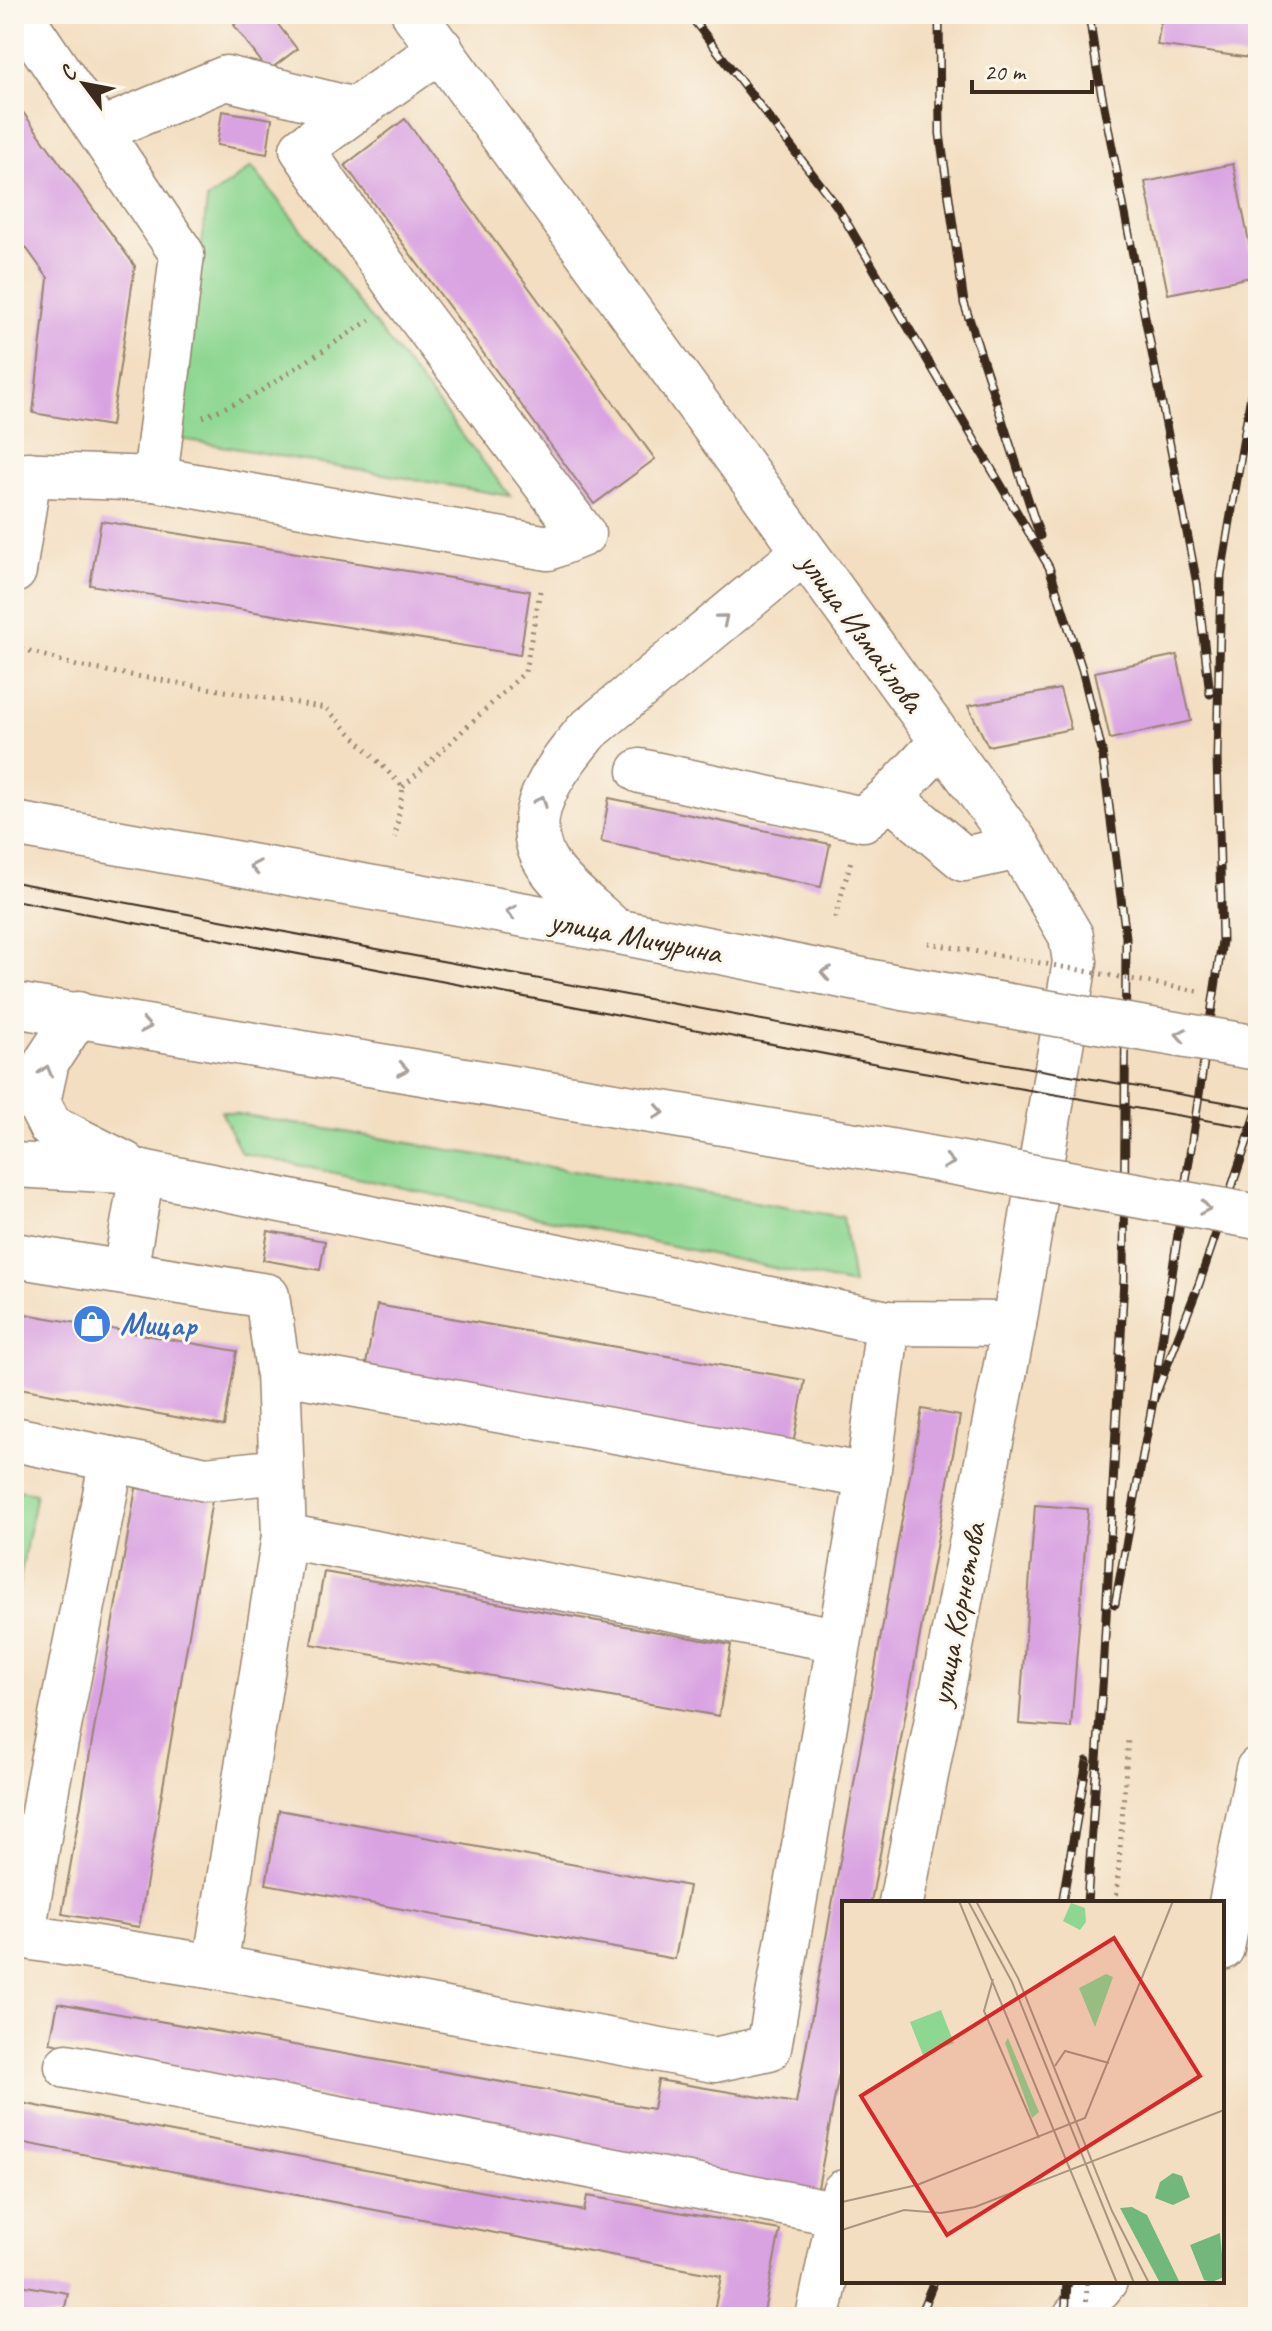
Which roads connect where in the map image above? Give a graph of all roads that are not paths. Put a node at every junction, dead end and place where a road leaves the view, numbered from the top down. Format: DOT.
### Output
graph roads {
  1 [pos="20,14"];
  2 [pos="414,14"];
  3 [pos="441,49"];
  4 [pos="355,110"];
  5 [pos="101,130"];
  6 [pos="22,474"];
  7 [pos="155,479"];
  8 [pos="804,552"];
  9 [pos="14,571"];
  10 [pos="943,741"];
  11 [pos="640,771"];
  12 [pos="877,808"];
  13 [pos="14,824"];
  14 [pos="1019,847"];
  15 [pos="615,931"];
  16 [pos="14,1005"];
  17 [pos="78,1014"];
  18 [pos="1258,1048"];
  19 [pos="14,1165"];
  20 [pos="142,1172"];
  21 [pos="1258,1217"];
  22 [pos="14,1255"];
  23 [pos="125,1272"];
  24 [pos="888,1323"];
  25 [pos="1014,1324"];
  26 [pos="278,1371"];
  27 [pos="14,1439"];
  28 [pos="112,1459"];
  29 [pos="281,1471"];
  30 [pos="868,1476"];
  31 [pos="284,1536"];
  32 [pos="838,1640"];
  33 [pos="1258,1769"];
  34 [pos="31,1780"];
  35 [pos="901,1901"];
  36 [pos="18,1934"];
  37 [pos="1224,1938"];
  38 [pos="215,1967"];
  39 [pos="67,2066"];
  40 [pos="842,2203"];
  41 [pos="1103,2283"];
  42 [pos="818,2317"];
  43 [pos="1075,2317"];
  1 -- 5 [label="main road"];
  2 -- 3 [label="main road, улица Измайлова"];
  3 -- 4 [label="main road"];
  3 -- 8 [label="main road, улица Измайлова"];
  4 -- 5 [label="main road"];
  4 -- 7 [label="main road"];
  5 -- 7 [label="main road"];
  6 -- 7 [label="main road"];
  6 -- 9 [label="main road"];
  8 -- 10 [label="main road, улица Измайлова"];
  15 -- 8 [label="main road, one-way"];
  10 -- 12 [label="main road"];
  10 -- 14 [label="main road, улица Измайлова"];
  11 -- 12 [label="main road"];
  12 -- 14 [label="main road"];
  15 -- 13 [label="main road, улица Мичурина, one-way"];
  14 -- 25 [label="main road, улица Измайлова"];
  18 -- 15 [label="main road, улица Мичурина, one-way, bridge"];
  16 -- 17 [label="main road"];
  20 -- 17 [label="main road, one-way"];
  17 -- 21 [label="main road, one-way, bridge"];
  19 -- 20 [label="main road"];
  20 -- 23 [label="main road"];
  20 -- 24 [label="main road"];
  22 -- 23 [label="main road"];
  23 -- 26 [label="main road"];
  24 -- 25 [label="main road"];
  24 -- 30 [label="main road"];
  25 -- 35 [label="main road, улица Корнетова"];
  26 -- 29 [label="main road"];
  26 -- 30 [label="main road"];
  27 -- 28 [label="main road"];
  28 -- 29 [label="main road"];
  28 -- 34 [label="main road"];
  29 -- 31 [label="main road"];
  30 -- 32 [label="main road"];
  31 -- 32 [label="main road"];
  31 -- 38 [label="main road"];
  32 -- 38 [label="main road"];
  33 -- 37 [label="main road"];
  34 -- 36 [label="main road"];
  36 -- 38 [label="main road"];
  39 -- 40 [label="main road"];
  40 -- 42 [label="main road"];
  41 -- 43 [label="main road"];
}
